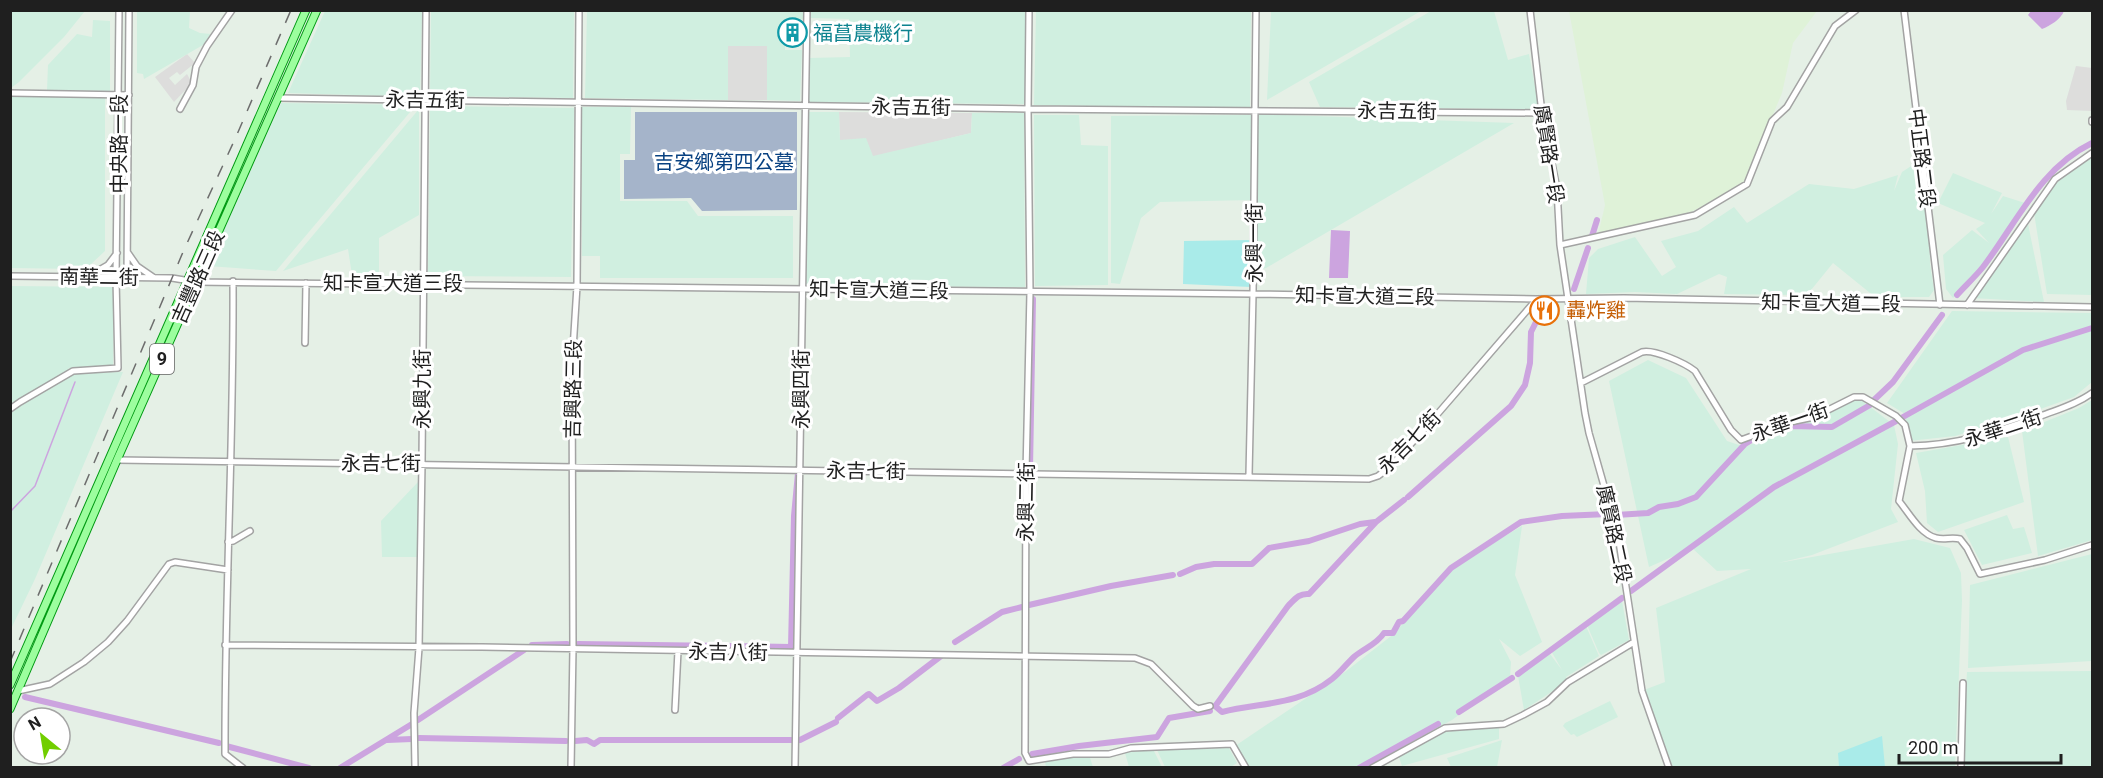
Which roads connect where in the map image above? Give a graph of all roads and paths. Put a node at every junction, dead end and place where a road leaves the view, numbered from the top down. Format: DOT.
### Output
graph roads {
  1 [pos="119,10"];
  2 [pos="129,10"];
  3 [pos="232,10"];
  4 [pos="306,10"];
  5 [pos="317,10"];
  6 [pos="426,10"];
  7 [pos="579,10"];
  8 [pos="807,10"];
  9 [pos="1029,10"];
  10 [pos="1256,10"];
  11 [pos="1530,10"];
  12 [pos="1856,10"];
  13 [pos="1904,10"];
  14 [pos="10,93"];
  15 [pos="120,95"];
  16 [pos="129,95"];
  17 [pos="279,98"];
  18 [pos="424,100"];
  19 [pos="578,103"];
  20 [pos="805,105"];
  21 [pos="180,109"];
  22 [pos="1028,109"];
  23 [pos="1254,110"];
  24 [pos="1542,113"];
  25 [pos="2092,153"];
  26 [pos="1560,245"];
  27 [pos="118,251"];
  28 [pos="128,253"];
  29 [pos="10,276"];
  30 [pos="87,277"];
  31 [pos="116,278"];
  32 [pos="127,278"];
  33 [pos="154,278"];
  34 [pos="192,281"];
  35 [pos="233,281"];
  36 [pos="306,283"];
  37 [pos="423,283"];
  38 [pos="577,286"];
  39 [pos="802,289"];
  40 [pos="1030,292"];
  41 [pos="1253,294"];
  42 [pos="1569,298"];
  43 [pos="1536,299"];
  44 [pos="1940,305"];
  45 [pos="1967,305"];
  46 [pos="2092,307"];
  47 [pos="305,343"];
  48 [pos="1581,383"];
  49 [pos="2092,393"];
  50 [pos="10,410"];
  51 [pos="1910,446"];
  52 [pos="117,460"];
  53 [pos="231,462"];
  54 [pos="422,463"];
  55 [pos="573,465"];
  56 [pos="800,471"];
  57 [pos="1026,473"];
  58 [pos="1249,475"];
  59 [pos="250,531"];
  60 [pos="228,542"];
  61 [pos="2092,545"];
  62 [pos="228,570"];
  63 [pos="1634,642"];
  64 [pos="225,645"];
  65 [pos="419,648"];
  66 [pos="573,648"];
  67 [pos="678,651"];
  68 [pos="797,653"];
  69 [pos="1025,655"];
  70 [pos="16,673"];
  71 [pos="26,674"];
  72 [pos="1963,683"];
  73 [pos="10,685"];
  74 [pos="18,690"];
  75 [pos="1210,706"];
  76 [pos="10,709"];
  77 [pos="675,710"];
  78 [pos="243,768"];
  79 [pos="415,768"];
  80 [pos="571,768"];
  81 [pos="795,768"];
  82 [pos="1246,768"];
  83 [pos="1372,768"];
  84 [pos="1669,768"];
  85 [pos="1961,768"];
  1 -- 15 [label="street, 中央路一段"];
  2 -- 16 [label="street, 中央路一段"];
  3 -- 21 [label="street"];
  4 -- 34 [label="main road, 吉豐路三段 / 9"];
  5 -- 17 [label="main road, 吉豐路三段 / 9"];
  6 -- 18 [label="street, 永興九街"];
  7 -- 19 [label="street, 吉興路三段"];
  8 -- 20 [label="street, 永興四街"];
  9 -- 22 [label="street, 永興二街"];
  10 -- 23 [label="street, 永興一街"];
  11 -- 24 [label="street, 廣賢路一段"];
  12 -- 26 [label="street"];
  13 -- 44 [label="street, 中正路二段"];
  14 -- 15 [label="street"];
  15 -- 16 [label="street"];
  15 -- 27 [label="street, 中央路一段"];
  16 -- 28 [label="street, 中央路一段"];
  17 -- 18 [label="street, 永吉五街"];
  17 -- 34 [label="main road, 吉豐路三段 / 9"];
  18 -- 19 [label="street, 永吉五街"];
  18 -- 37 [label="street, 永興九街"];
  19 -- 20 [label="street, 永吉五街"];
  19 -- 38 [label="street, 吉興路三段"];
  20 -- 22 [label="street, 永吉五街"];
  20 -- 39 [label="street, 永興四街"];
  22 -- 23 [label="street, 永吉五街"];
  22 -- 40 [label="street, 永興二街"];
  23 -- 24 [label="street, 永吉五街"];
  23 -- 41 [label="street, 永興一街"];
  24 -- 26 [label="street, 廣賢路一段"];
  25 -- 45 [label="street"];
  26 -- 42 [label="street, 廣賢路一段"];
  27 -- 30 [label="street"];
  27 -- 31 [label="street, 中央路一段"];
  28 -- 32 [label="street, 中央路一段"];
  28 -- 33 [label="street"];
  29 -- 30 [label="street, 南華二街"];
  30 -- 31 [label="street, 南華二街"];
  31 -- 32 [label="street, 南華二街"];
  31 -- 50 [label="street, 中央路一段"];
  32 -- 33 [label="street, 南華二街"];
  33 -- 34 [label="street, 南華二街"];
  34 -- 35 [label="street, 知卡宣大道三段"];
  34 -- 52 [label="main road, 吉豐路三段 / 9"];
  34 -- 70 [label="main road, 吉豐路三段 / 9"];
  35 -- 36 [label="street, 知卡宣大道三段"];
  35 -- 53 [label="street"];
  36 -- 37 [label="street, 知卡宣大道三段"];
  36 -- 47 [label="street"];
  37 -- 38 [label="street, 知卡宣大道三段"];
  37 -- 54 [label="street, 永興九街"];
  38 -- 39 [label="street, 知卡宣大道三段"];
  38 -- 55 [label="street, 吉興路三段"];
  39 -- 40 [label="street, 知卡宣大道三段"];
  39 -- 56 [label="street, 永興四街"];
  40 -- 41 [label="street, 知卡宣大道三段"];
  40 -- 57 [label="street, 永興二街"];
  41 -- 43 [label="street, 知卡宣大道三段"];
  41 -- 58 [label="street, 永興一街"];
  42 -- 43 [label="street, 知卡宣大道三段"];
  42 -- 44 [label="street, 知卡宣大道二段"];
  42 -- 48 [label="street, 廣賢路二段"];
  43 -- 58 [label="street, 永吉七街"];
  44 -- 45 [label="street, 知卡宣大道二段"];
  45 -- 46 [label="street, 知卡宣大道二段"];
  48 -- 51 [label="street, 永華一街"];
  48 -- 63 [label="street, 廣賢路二段"];
  49 -- 51 [label="street, 永華二街"];
  51 -- 61 [label="street"];
  52 -- 53 [label="street, 永吉七街"];
  52 -- 71 [label="main road, 吉豐路三段 / 9"];
  53 -- 54 [label="street, 永吉七街"];
  53 -- 60 [label="street"];
  54 -- 55 [label="street, 永吉七街"];
  54 -- 65 [label="street, 永興九街"];
  55 -- 56 [label="street, 永吉七街"];
  55 -- 66 [label="street, 吉興路三段"];
  56 -- 57 [label="street, 永吉七街"];
  56 -- 68 [label="street, 永興四街"];
  57 -- 58 [label="street, 永吉七街"];
  57 -- 69 [label="street, 永興二街"];
  59 -- 60 [label="street"];
  60 -- 62 [label="street"];
  62 -- 64 [label="street"];
  62 -- 74 [label="street"];
  63 -- 83 [label="street"];
  63 -- 84 [label="street, 廣賢路二段"];
  64 -- 65 [label="street, 永吉八街"];
  64 -- 78 [label="street"];
  65 -- 66 [label="street, 永吉八街"];
  65 -- 79 [label="street, 永興九街"];
  66 -- 67 [label="street, 永吉八街"];
  66 -- 80 [label="street, 吉興路三段"];
  67 -- 68 [label="street, 永吉八街"];
  67 -- 77 [label="street"];
  68 -- 69 [label="street, 永吉八街"];
  68 -- 81 [label="street, 永興四街"];
  69 -- 75 [label="street, 永吉八街"];
  69 -- 82 [label="street, 永興二街"];
  70 -- 71 [label="main road"];
  70 -- 73 [label="main road, 吉豐路三段 / 9"];
  71 -- 74 [label="main road, 吉豐路三段 / 9"];
  72 -- 85 [label="street"];
  74 -- 76 [label="main road, 吉豐路三段 / 9"];
}
